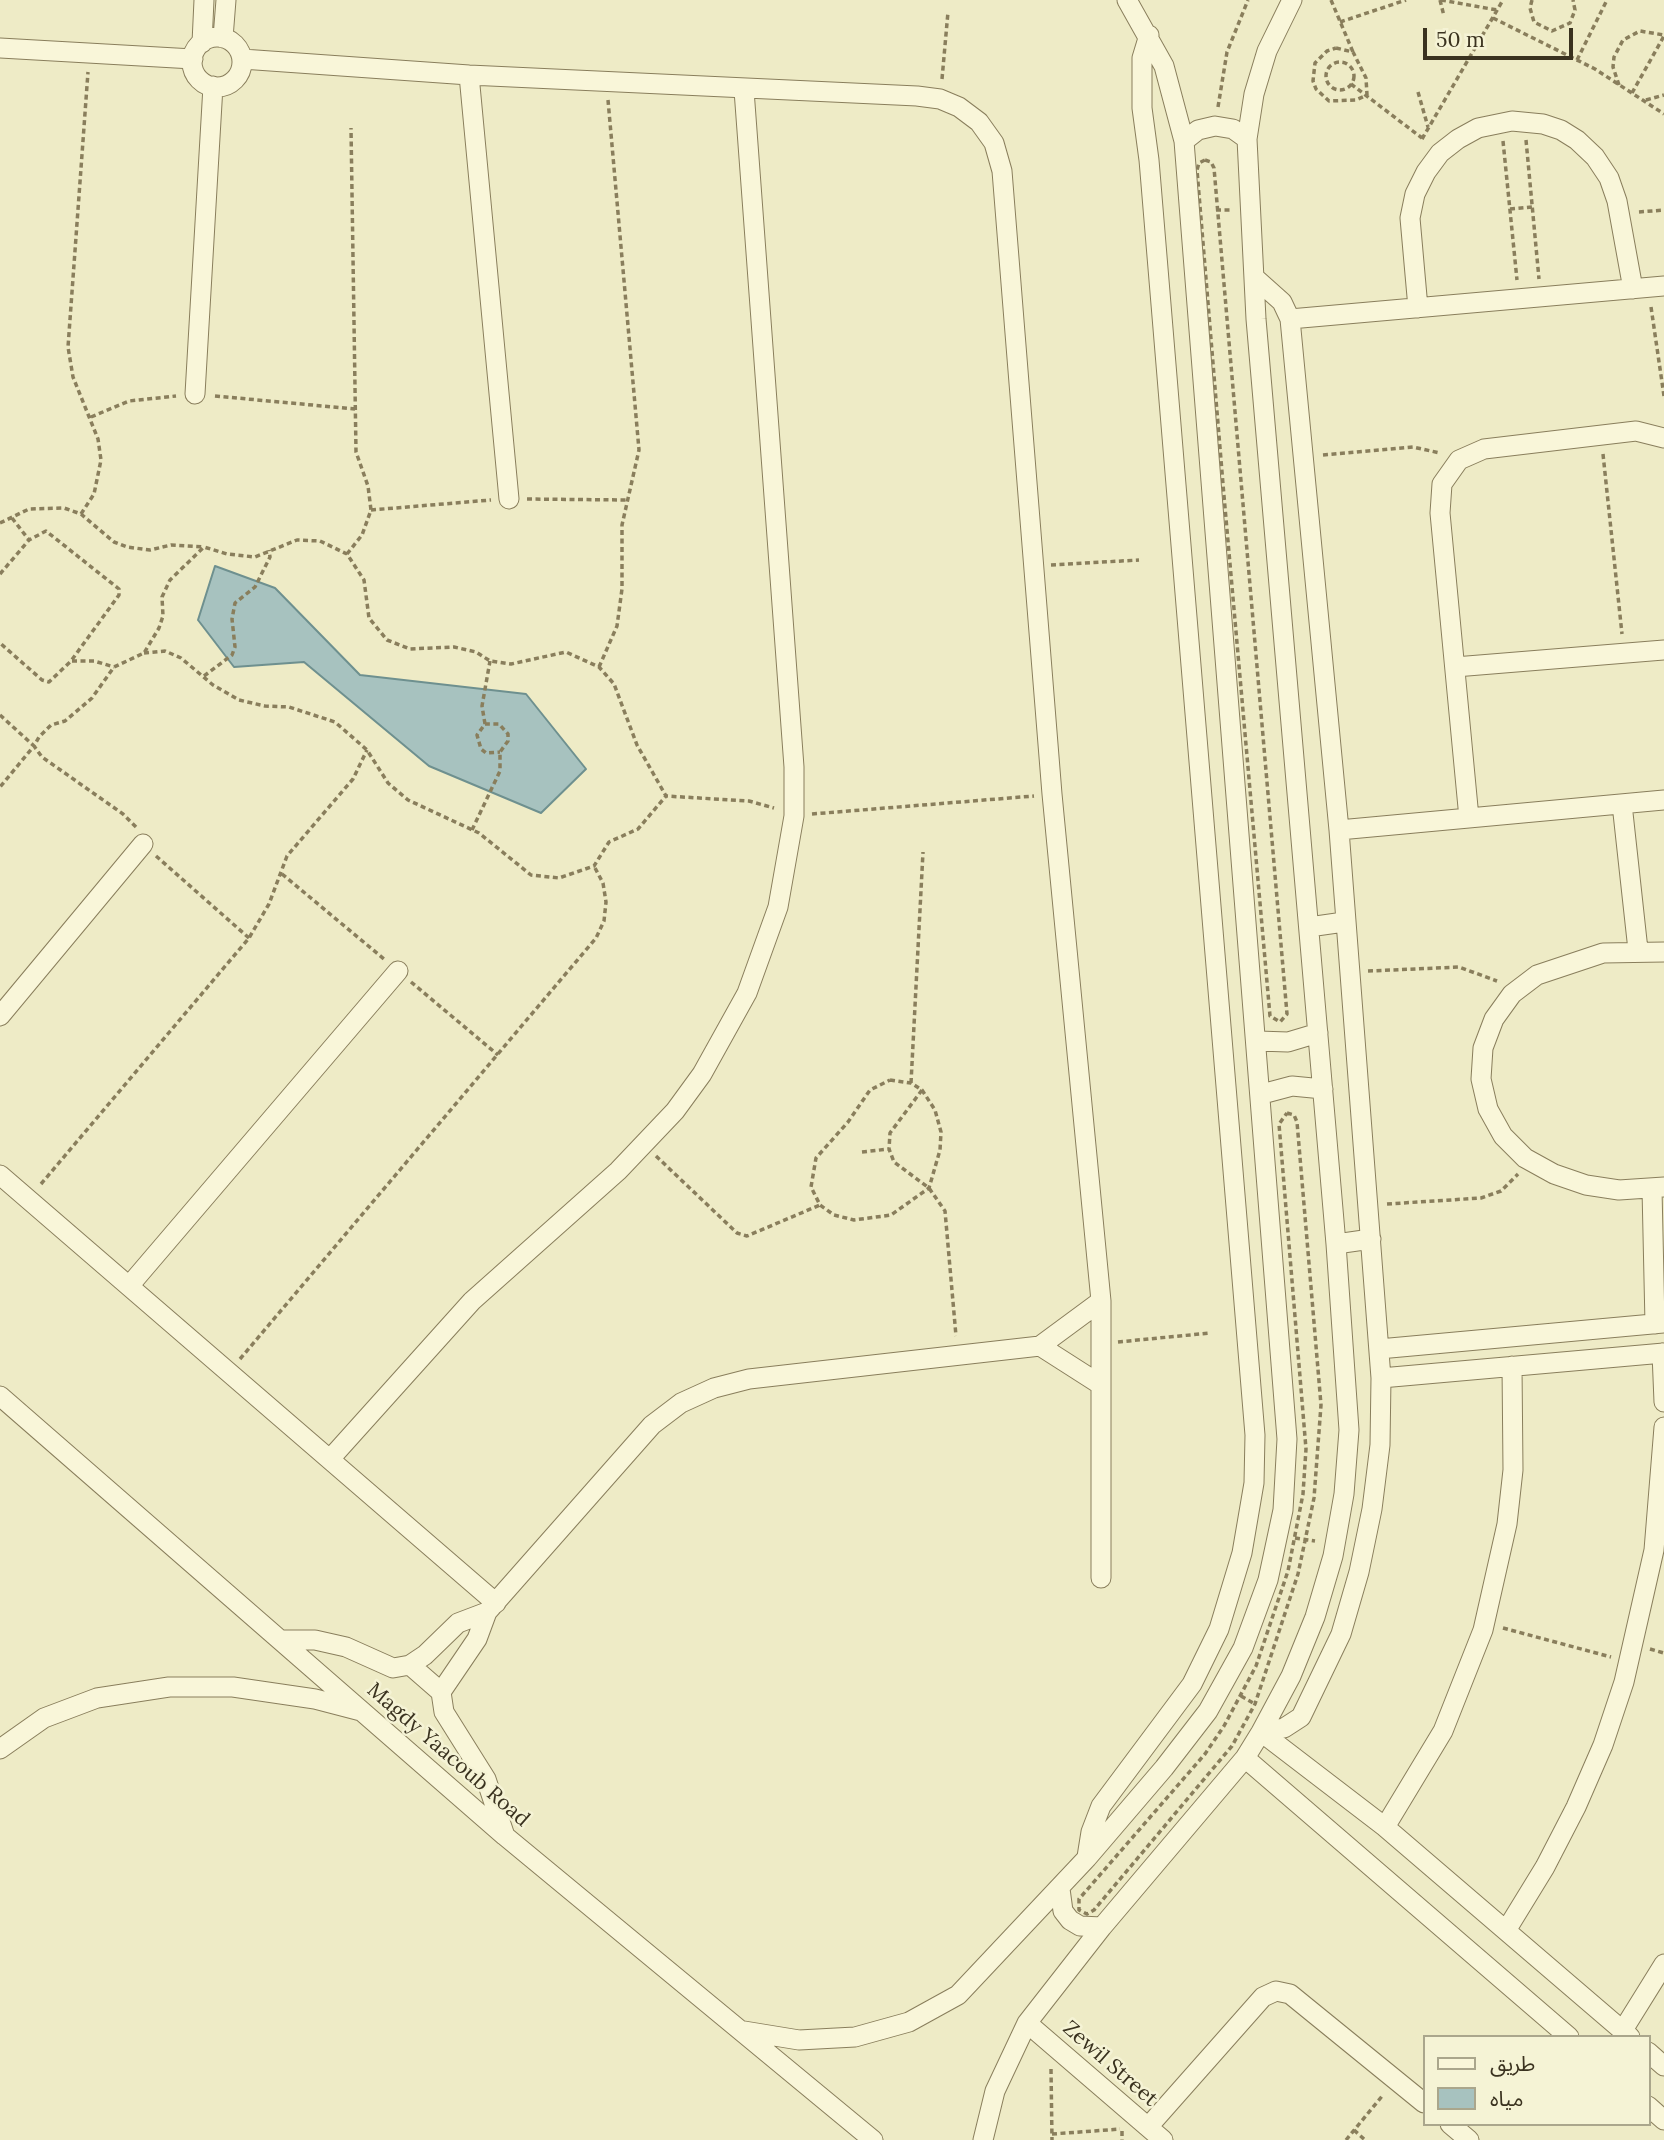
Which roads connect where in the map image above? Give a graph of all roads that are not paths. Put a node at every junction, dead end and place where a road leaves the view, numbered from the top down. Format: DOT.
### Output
graph roads {
  1 [pos="204,0"];
  2 [pos="226,0"];
  3 [pos="1127,0"];
  4 [pos="1292,0"];
  5 [pos="1149,35"];
  6 [pos="223,38"];
  7 [pos="0,48"];
  8 [pos="197,51"];
  9 [pos="242,59"];
  10 [pos="468,75"];
  11 [pos="214,86"];
  12 [pos="744,90"];
  13 [pos="1247,139"];
  14 [pos="1184,141"];
  15 [pos="1254,277"];
  16 [pos="1648,287"];
  17 [pos="1418,308"];
  18 [pos="1290,319"];
  19 [pos="195,394"];
  20 [pos="1664,438"];
  21 [pos="509,499"];
  22 [pos="1664,650"];
  23 [pos="1455,667"];
  24 [pos="1664,800"];
  25 [pos="1622,804"];
  26 [pos="1469,818"];
  27 [pos="1339,830"];
  28 [pos="143,844"];
  29 [pos="1344,922"];
  30 [pos="1308,927"];
  31 [pos="1637,950"];
  32 [pos="1664,951"];
  33 [pos="398,971"];
  34 [pos="0,1016"];
  35 [pos="1318,1033"];
  36 [pos="1258,1041"];
  37 [pos="1323,1089"];
  38 [pos="1262,1094"];
  39 [pos="0,1175"];
  40 [pos="1658,1188"];
  41 [pos="1371,1239"];
  42 [pos="1336,1244"];
  43 [pos="129,1286"];
  44 [pos="1101,1301"];
  45 [pos="1660,1324"];
  46 [pos="1040,1346"];
  47 [pos="1379,1349"];
  48 [pos="1663,1353"];
  49 [pos="1513,1366"];
  50 [pos="1381,1378"];
  51 [pos="1101,1385"];
  52 [pos="0,1396"];
  53 [pos="1664,1402"];
  54 [pos="1664,1427"];
  55 [pos="330,1459"];
  56 [pos="1101,1578"];
  57 [pos="491,1607"];
  58 [pos="282,1640"];
  59 [pos="410,1665"];
  60 [pos="441,1692"];
  61 [pos="365,1712"];
  62 [pos="1261,1732"];
  63 [pos="0,1749"];
  64 [pos="1245,1758"];
  65 [pos="1385,1827"];
  66 [pos="505,1836"];
  67 [pos="1087,1858"];
  68 [pos="1060,1888"];
  69 [pos="1102,1927"];
  70 [pos="1507,1929"];
  71 [pos="1664,1964"];
  72 [pos="1027,2023"];
  73 [pos="744,2031"];
  74 [pos="1627,2034"];
  75 [pos="1567,2035"];
  76 [pos="1650,2054"];
  77 [pos="1664,2066"];
  78 [pos="1422,2101"];
  79 [pos="1650,2108"];
  80 [pos="1664,2120"];
  81 [pos="1452,2126"];
  82 [pos="1156,2134"];
  83 [pos="873,2140"];
  84 [pos="983,2140"];
  85 [pos="1469,2140"];
  1 -- 8 [label="street"];
  2 -- 6 [label="street"];
  3 -- 5 [label="street"];
  4 -- 13 [label="street"];
  5 -- 14 [label="street"];
  5 -- 67 [label="street"];
  6 -- 8 [label="street"];
  6 -- 9 [label="street"];
  7 -- 8 [label="street"];
  8 -- 11 [label="street"];
  9 -- 10 [label="street"];
  9 -- 11 [label="street"];
  10 -- 12 [label="street"];
  10 -- 21 [label="street"];
  11 -- 19 [label="street"];
  12 -- 44 [label="street"];
  12 -- 55 [label="street"];
  13 -- 14 [label="street"];
  13 -- 15 [label="street"];
  14 -- 36 [label="street"];
  15 -- 18 [label="street"];
  15 -- 30 [label="street"];
  16 -- 17 [label="street"];
  16 -- 17 [label="street"];
  17 -- 18 [label="street"];
  18 -- 27 [label="street"];
  20 -- 23 [label="street"];
  22 -- 23 [label="street"];
  23 -- 26 [label="street"];
  24 -- 25 [label="street"];
  25 -- 26 [label="street"];
  25 -- 31 [label="street"];
  26 -- 27 [label="street"];
  27 -- 29 [label="street"];
  28 -- 34 [label="street"];
  29 -- 30 [label="street"];
  29 -- 41 [label="street"];
  30 -- 35 [label="street"];
  31 -- 32 [label="street"];
  31 -- 40 [label="street"];
  33 -- 43 [label="street"];
  35 -- 36 [label="street"];
  35 -- 37 [label="street"];
  36 -- 38 [label="street"];
  37 -- 38 [label="street"];
  37 -- 42 [label="street"];
  38 -- 67 [label="street"];
  39 -- 43 [label="street"];
  40 -- 45 [label="street"];
  41 -- 42 [label="street"];
  41 -- 47 [label="street"];
  42 -- 62 [label="street"];
  43 -- 55 [label="street"];
  44 -- 46 [label="street"];
  44 -- 51 [label="street"];
  45 -- 47 [label="street"];
  46 -- 51 [label="street"];
  46 -- 57 [label="street"];
  47 -- 50 [label="street"];
  48 -- 49 [label="street"];
  48 -- 53 [label="street"];
  49 -- 50 [label="street"];
  49 -- 65 [label="street"];
  50 -- 62 [label="street"];
  51 -- 56 [label="street"];
  52 -- 58 [label="street, Magdy Yaacoub Road"];
  54 -- 70 [label="street"];
  55 -- 57 [label="street"];
  57 -- 59 [label="street"];
  57 -- 60 [label="street"];
  58 -- 59 [label="street"];
  58 -- 61 [label="street, Magdy Yaacoub Road"];
  59 -- 60 [label="street"];
  60 -- 66 [label="street"];
  61 -- 63 [label="street"];
  61 -- 66 [label="street, Magdy Yaacoub Road"];
  62 -- 64 [label="street"];
  62 -- 65 [label="street"];
  64 -- 69 [label="street"];
  64 -- 75 [label="street"];
  65 -- 70 [label="street"];
  66 -- 73 [label="street, Magdy Yaacoub Road"];
  67 -- 68 [label="street"];
  68 -- 69 [label="street"];
  68 -- 73 [label="street"];
  69 -- 72 [label="street"];
  70 -- 74 [label="street"];
  71 -- 74 [label="street"];
  72 -- 82 [label="street, Zewil Street"];
  72 -- 84 [label="street"];
  73 -- 83 [label="street, Magdy Yaacoub Road"];
  76 -- 77 [label="street"];
  78 -- 82 [label="street"];
  79 -- 80 [label="street"];
  81 -- 85 [label="street"];
}
